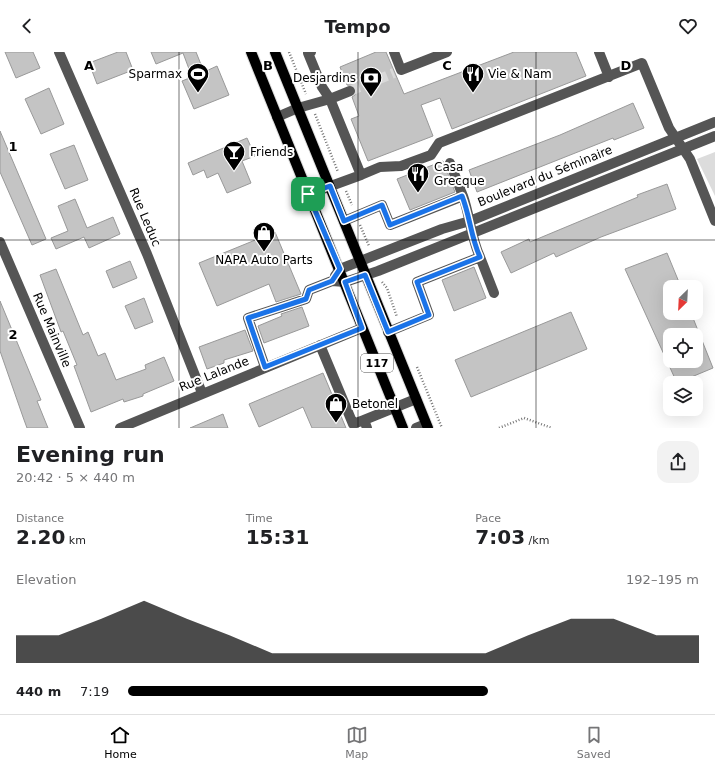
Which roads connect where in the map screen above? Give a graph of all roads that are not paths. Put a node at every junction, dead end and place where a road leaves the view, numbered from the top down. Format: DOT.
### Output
graph roads {
  1 [pos="59,52"];
  2 [pos="251,52"];
  3 [pos="275,52"];
  4 [pos="394,52"];
  5 [pos="448,52"];
  6 [pos="599,52"];
  7 [pos="310,53"];
  8 [pos="609,76"];
  9 [pos="350,91"];
  10 [pos="330,99"];
  11 [pos="298,108"];
  12 [pos="277,117"];
  13 [pos="715,122"];
  14 [pos="715,136"];
  15 [pos="676,138"];
  16 [pos="683,148"];
  17 [pos="450,163"];
  18 [pos="361,174"];
  19 [pos="330,186"];
  20 [pos="308,194"];
  21 [pos="462,196"];
  22 [pos="714,216"];
  23 [pos="344,221"];
  24 [pos="470,221"];
  25 [pos="472,234"];
  26 [pos="0,242"];
  27 [pos="480,257"];
  28 [pos="360,261"];
  29 [pos="340,269"];
  30 [pos="365,275"];
  31 [pos="332,281"];
  32 [pos="345,282"];
  33 [pos="494,293"];
  34 [pos="362,328"];
  35 [pos="388,332"];
  36 [pos="320,345"];
  37 [pos="265,367"];
  38 [pos="202,393"];
  39 [pos="416,399"];
  40 [pos="395,408"];
  41 [pos="366,424"];
  42 [pos="427,426"];
  43 [pos="80,428"];
  44 [pos="120,428"];
  45 [pos="403,428"];
  46 [pos="416,428"];
  1 -- 38 [label="street, Rue Leduc"];
  2 -- 12 [label="main road, 117"];
  3 -- 11 [label="main road, 117"];
  4 -- 5 [label="street"];
  6 -- 8 [label="street"];
  7 -- 10 [label="street"];
  8 -- 15 [label="street"];
  8 -- 18 [label="street"];
  9 -- 10 [label="street"];
  10 -- 11 [label="street"];
  10 -- 18 [label="street"];
  11 -- 12 [label="street"];
  11 -- 19 [label="main road, 117"];
  12 -- 20 [label="main road, 117"];
  13 -- 15 [label="street, Boulevard du Séminaire"];
  14 -- 16 [label="street"];
  15 -- 16 [label="street"];
  15 -- 24 [label="street, Boulevard du Séminaire"];
  16 -- 22 [label="street"];
  16 -- 25 [label="street"];
  17 -- 21 [label="street"];
  18 -- 19 [label="street"];
  19 -- 20 [label="street"];
  19 -- 23 [label="main road, 117"];
  20 -- 29 [label="main road, 117"];
  21 -- 23 [label="street"];
  21 -- 24 [label="street"];
  23 -- 28 [label="main road, 117"];
  24 -- 25 [label="street"];
  24 -- 28 [label="street, Boulevard du Séminaire"];
  25 -- 27 [label="street"];
  25 -- 30 [label="street"];
  26 -- 43 [label="street, Rue Mainville"];
  27 -- 33 [label="street"];
  27 -- 35 [label="street"];
  28 -- 29 [label="street, Boulevard du Séminaire"];
  28 -- 30 [label="main road, 117"];
  29 -- 31 [label="street"];
  29 -- 32 [label="main road, 117"];
  30 -- 32 [label="street"];
  30 -- 35 [label="main road, 117"];
  31 -- 32 [label="street"];
  31 -- 37 [label="street"];
  32 -- 34 [label="main road, 117"];
  34 -- 36 [label="street, Rue Lalande"];
  34 -- 40 [label="main road, 117"];
  35 -- 39 [label="main road, 117"];
  36 -- 37 [label="street, Rue Lalande"];
  36 -- 41 [label="street"];
  37 -- 38 [label="street, Rue Lalande"];
  38 -- 44 [label="street, Rue Lalande"];
  39 -- 40 [label="street"];
  39 -- 42 [label="main road, 117"];
  40 -- 41 [label="street"];
  40 -- 45 [label="main road, 117"];
  42 -- 46 [label="street"];
}
